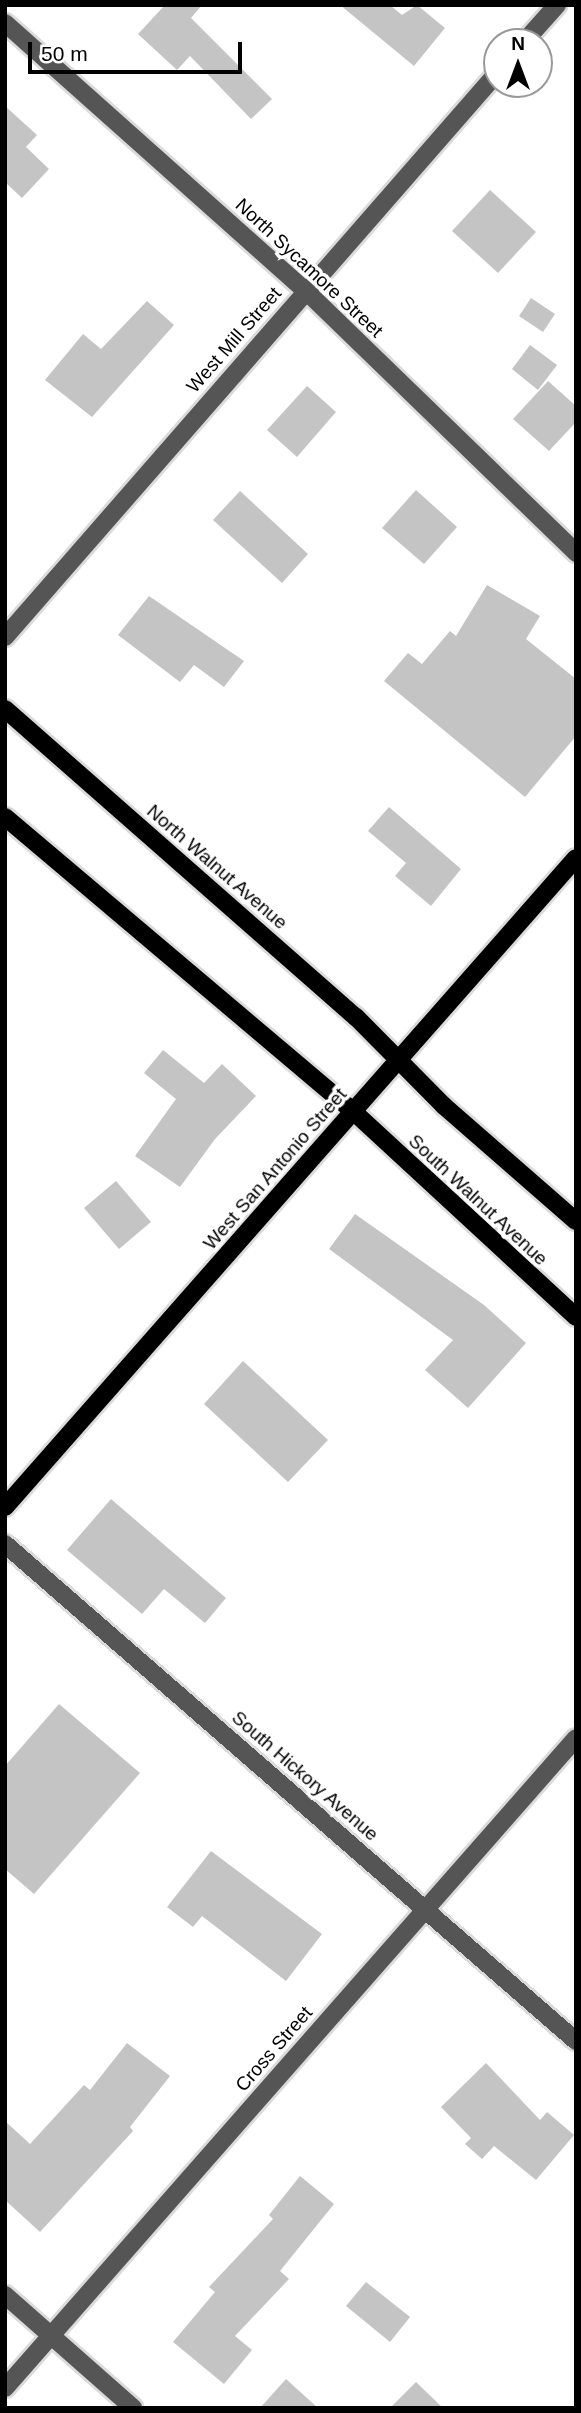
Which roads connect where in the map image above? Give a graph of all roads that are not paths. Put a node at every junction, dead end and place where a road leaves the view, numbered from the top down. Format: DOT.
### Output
graph roads {
  1 [pos="557,5"];
  2 [pos="5,23"];
  3 [pos="536,28"];
  4 [pos="483,89"];
  5 [pos="305,290"];
  6 [pos="576,553"];
  7 [pos="5,637"];
  8 [pos="5,709"];
  9 [pos="5,817"];
  10 [pos="576,858"];
  11 [pos="399,1058"];
  12 [pos="354,1112"];
  13 [pos="576,1221"];
  14 [pos="576,1317"];
  15 [pos="5,1507"];
  16 [pos="5,1544"];
  17 [pos="576,1738"];
  18 [pos="425,1908"];
  19 [pos="576,2041"];
  20 [pos="5,2295"];
  21 [pos="52,2335"];
  22 [pos="5,2388"];
  23 [pos="133,2408"];
  1 -- 3 [label="street"];
  2 -- 5 [label="street, North Sycamore Street"];
  4 -- 5 [label="street, West Mill Street"];
  5 -- 6 [label="street, North Sycamore Street"];
  5 -- 7 [label="street, West Mill Street"];
  8 -- 11 [label="main road, North Walnut Avenue"];
  9 -- 12 [label="main road"];
  10 -- 11 [label="main road, West San Antonio Street"];
  11 -- 12 [label="main road, West San Antonio Street"];
  11 -- 13 [label="main road"];
  12 -- 14 [label="main road, South Walnut Avenue"];
  12 -- 15 [label="main road, West San Antonio Street"];
  16 -- 18 [label="street, South Hickory Avenue"];
  17 -- 18 [label="street, Cross Street"];
  18 -- 19 [label="street, South Hickory Avenue"];
  18 -- 21 [label="street, Cross Street"];
  20 -- 21 [label="street"];
  21 -- 22 [label="street, Cross Street"];
  21 -- 23 [label="street"];
}
